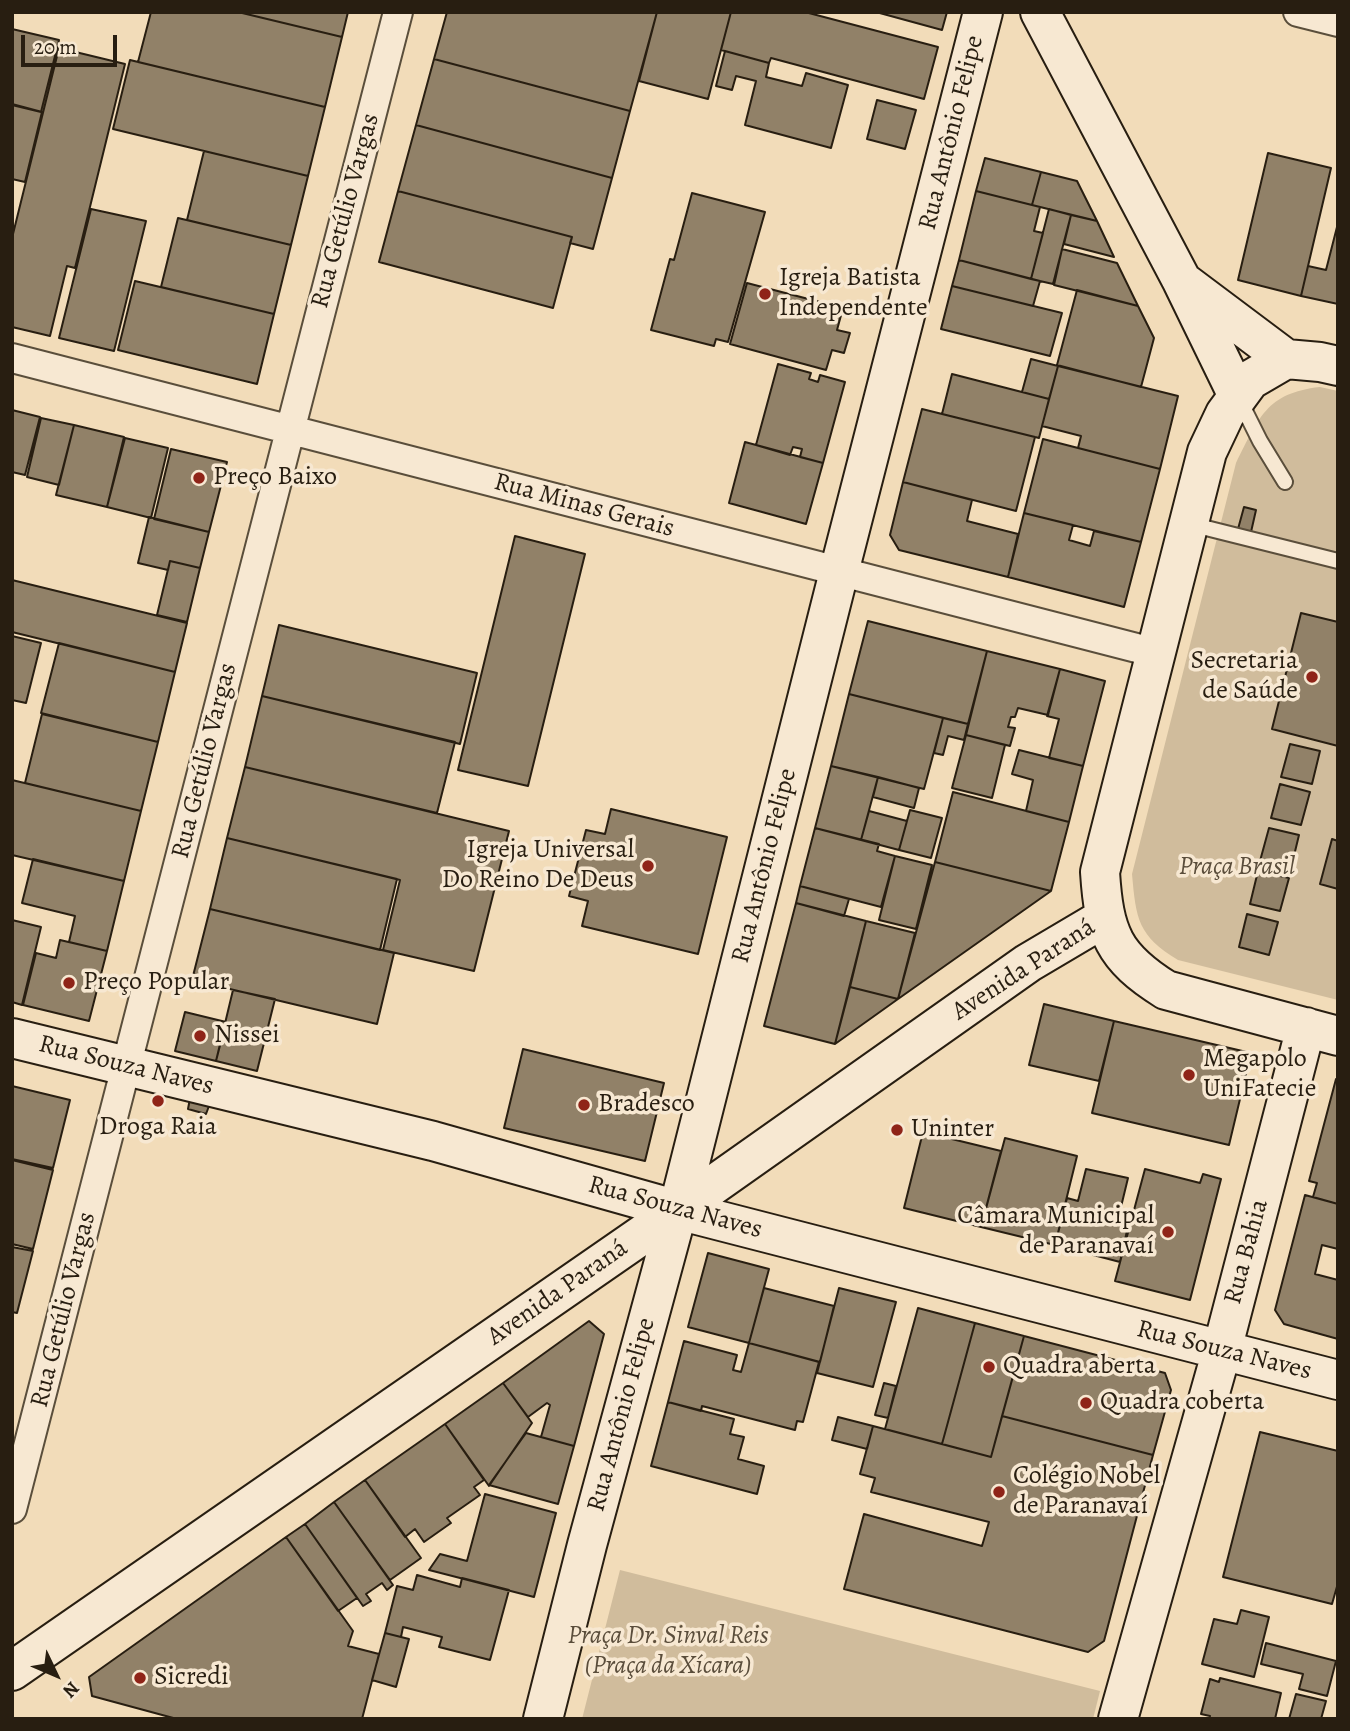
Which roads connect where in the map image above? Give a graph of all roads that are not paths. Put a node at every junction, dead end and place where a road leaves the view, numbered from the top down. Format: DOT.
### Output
graph roads {
  1 [pos="398,12"];
  2 [pos="983,12"];
  3 [pos="1040,12"];
  4 [pos="1297,12"];
  5 [pos="1338,22"];
  6 [pos="1182,281"];
  7 [pos="12,358"];
  8 [pos="1286,359"];
  9 [pos="1338,366"];
  10 [pos="1238,396"];
  11 [pos="289,429"];
  12 [pos="1285,482"];
  13 [pos="1188,524"];
  14 [pos="1338,561"];
  15 [pos="839,572"];
  16 [pos="1156,653"];
  17 [pos="1104,918"];
  18 [pos="1322,1031"];
  19 [pos="12,1038"];
  20 [pos="126,1067"];
  21 [pos="678,1210"];
  22 [pos="1222,1350"];
  23 [pos="1338,1380"];
  24 [pos="12,1509"];
  25 [pos="12,1671"];
  26 [pos="543,1719"];
  27 [pos="1118,1719"];
  1 -- 11 [label="street, Rua Getúlio Vargas"];
  2 -- 15 [label="street, Rua Antônio Felipe"];
  3 -- 6 [label="street"];
  4 -- 5 [label="street"];
  6 -- 8 [label="street"];
  6 -- 10 [label="street"];
  7 -- 11 [label="street, Rua Minas Gerais"];
  8 -- 9 [label="street"];
  8 -- 10 [label="street"];
  10 -- 12 [label="lane"];
  10 -- 13 [label="street"];
  11 -- 15 [label="street, Rua Minas Gerais"];
  11 -- 20 [label="street, Rua Getúlio Vargas"];
  13 -- 14 [label="lane"];
  13 -- 16 [label="street"];
  15 -- 16 [label="street, Rua Minas Gerais"];
  15 -- 21 [label="street, Rua Antônio Felipe"];
  16 -- 17 [label="street"];
  17 -- 18 [label="street"];
  17 -- 21 [label="street, Avenida Paraná"];
  18 -- 22 [label="street, Rua Bahia"];
  19 -- 20 [label="street, Rua Souza Naves"];
  20 -- 21 [label="street, Rua Souza Naves"];
  20 -- 24 [label="street, Rua Getúlio Vargas"];
  21 -- 22 [label="street, Rua Souza Naves"];
  21 -- 25 [label="street, Avenida Paraná"];
  21 -- 26 [label="street, Rua Antônio Felipe"];
  22 -- 23 [label="street, Rua Souza Naves"];
  22 -- 27 [label="street, Rua Bahia"];
}
